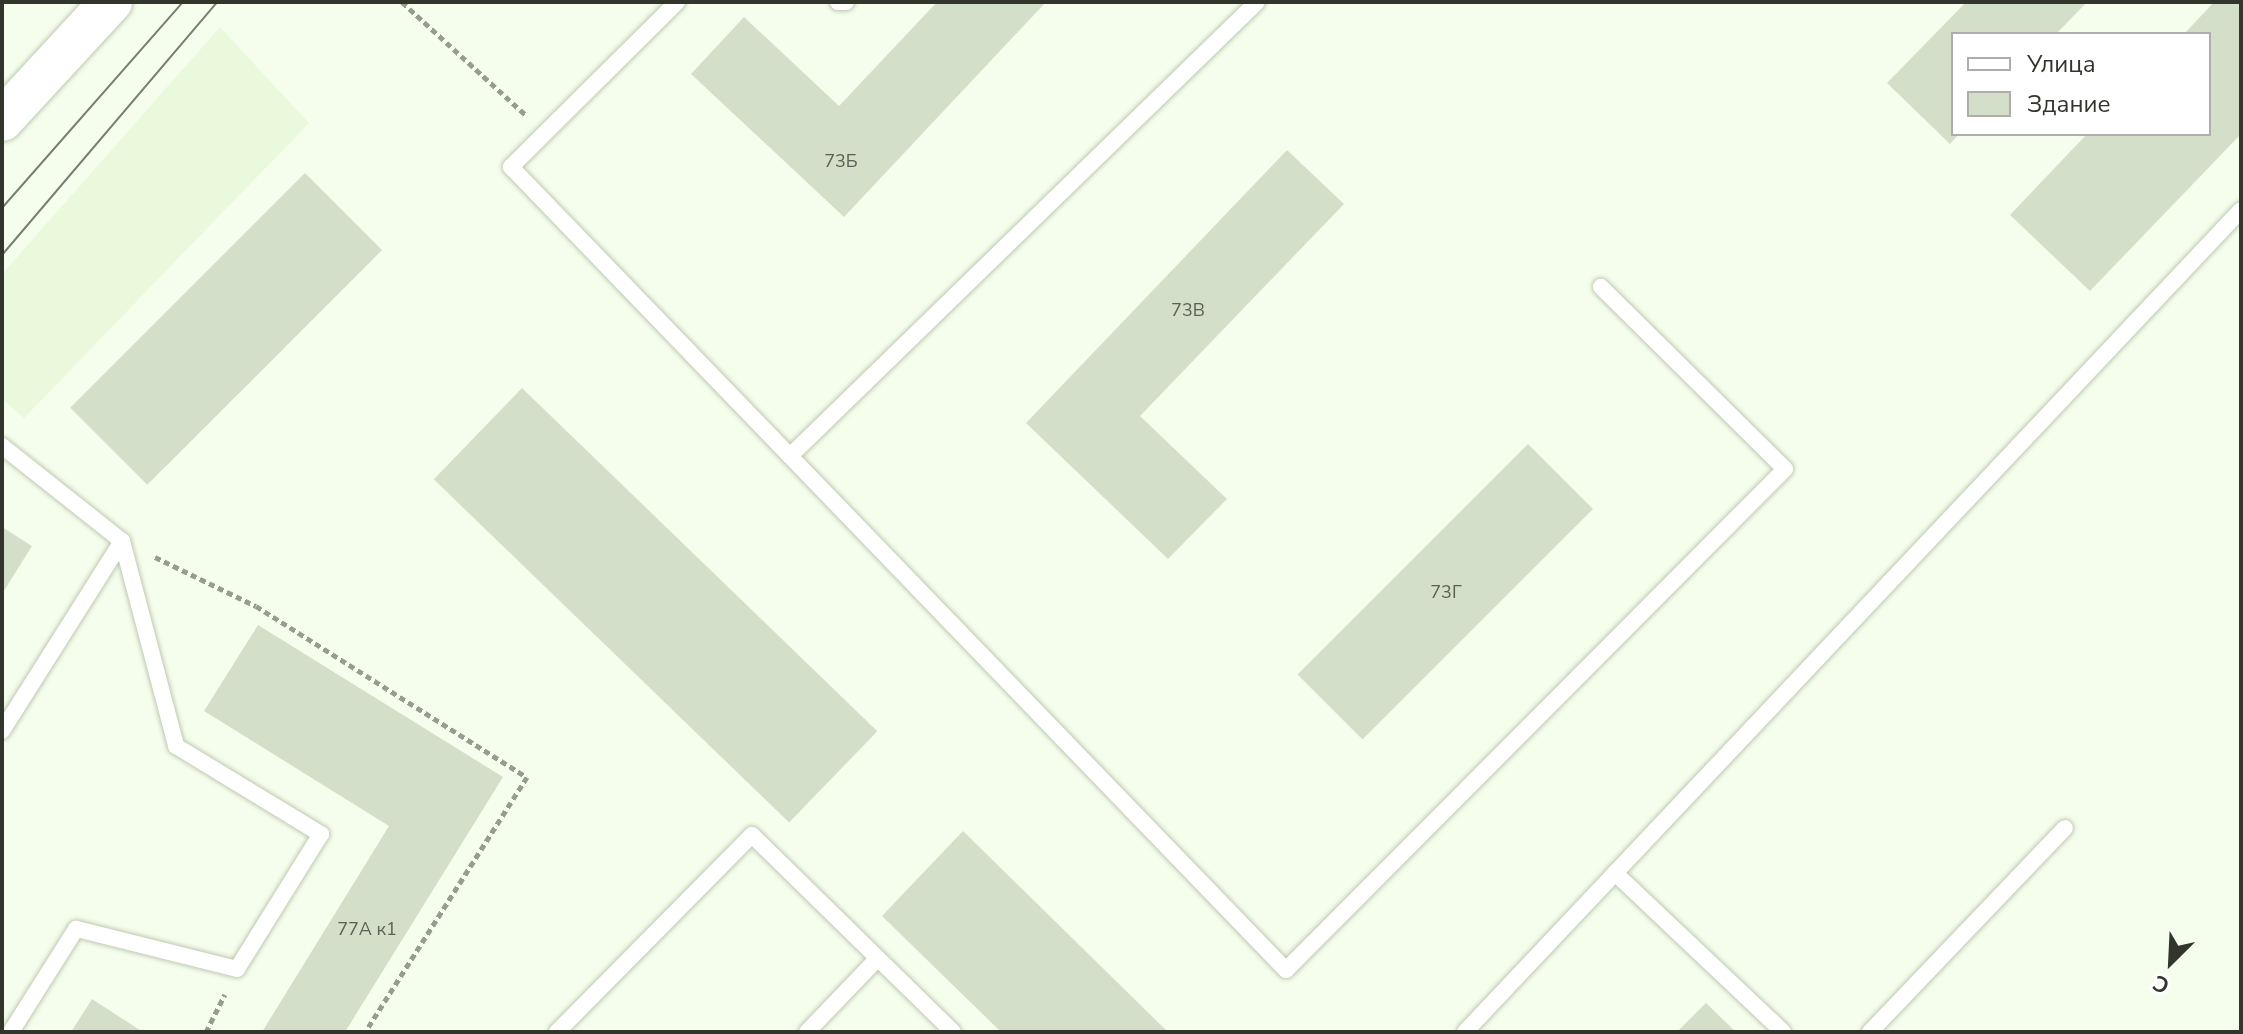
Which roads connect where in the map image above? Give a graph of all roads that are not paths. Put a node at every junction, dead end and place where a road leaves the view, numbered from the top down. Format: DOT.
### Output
graph roads {
  1 [pos="111,2"];
  2 [pos="677,2"];
  3 [pos="838,2"];
  4 [pos="846,2"];
  5 [pos="1257,2"];
  6 [pos="2,120"];
  7 [pos="2241,210"];
  8 [pos="1601,287"];
  9 [pos="2,446"];
  10 [pos="790,456"];
  11 [pos="122,541"];
  12 [pos="2,731"];
  13 [pos="2065,828"];
  14 [pos="1615,873"];
  15 [pos="877,959"];
  16 [pos="11,1032"];
  17 [pos="557,1032"];
  18 [pos="807,1032"];
  19 [pos="953,1032"];
  20 [pos="1465,1032"];
  21 [pos="1783,1032"];
  22 [pos="1870,1032"];
  1 -- 6 [label="main road"];
  2 -- 10 [label="lane"];
  3 -- 4 [label="lane"];
  5 -- 10 [label="lane"];
  7 -- 14 [label="lane"];
  8 -- 10 [label="lane"];
  9 -- 11 [label="lane"];
  11 -- 12 [label="lane"];
  11 -- 16 [label="lane"];
  13 -- 22 [label="lane"];
  14 -- 20 [label="lane"];
  14 -- 21 [label="lane"];
  15 -- 17 [label="lane"];
  15 -- 18 [label="lane"];
  15 -- 19 [label="lane"];
}
